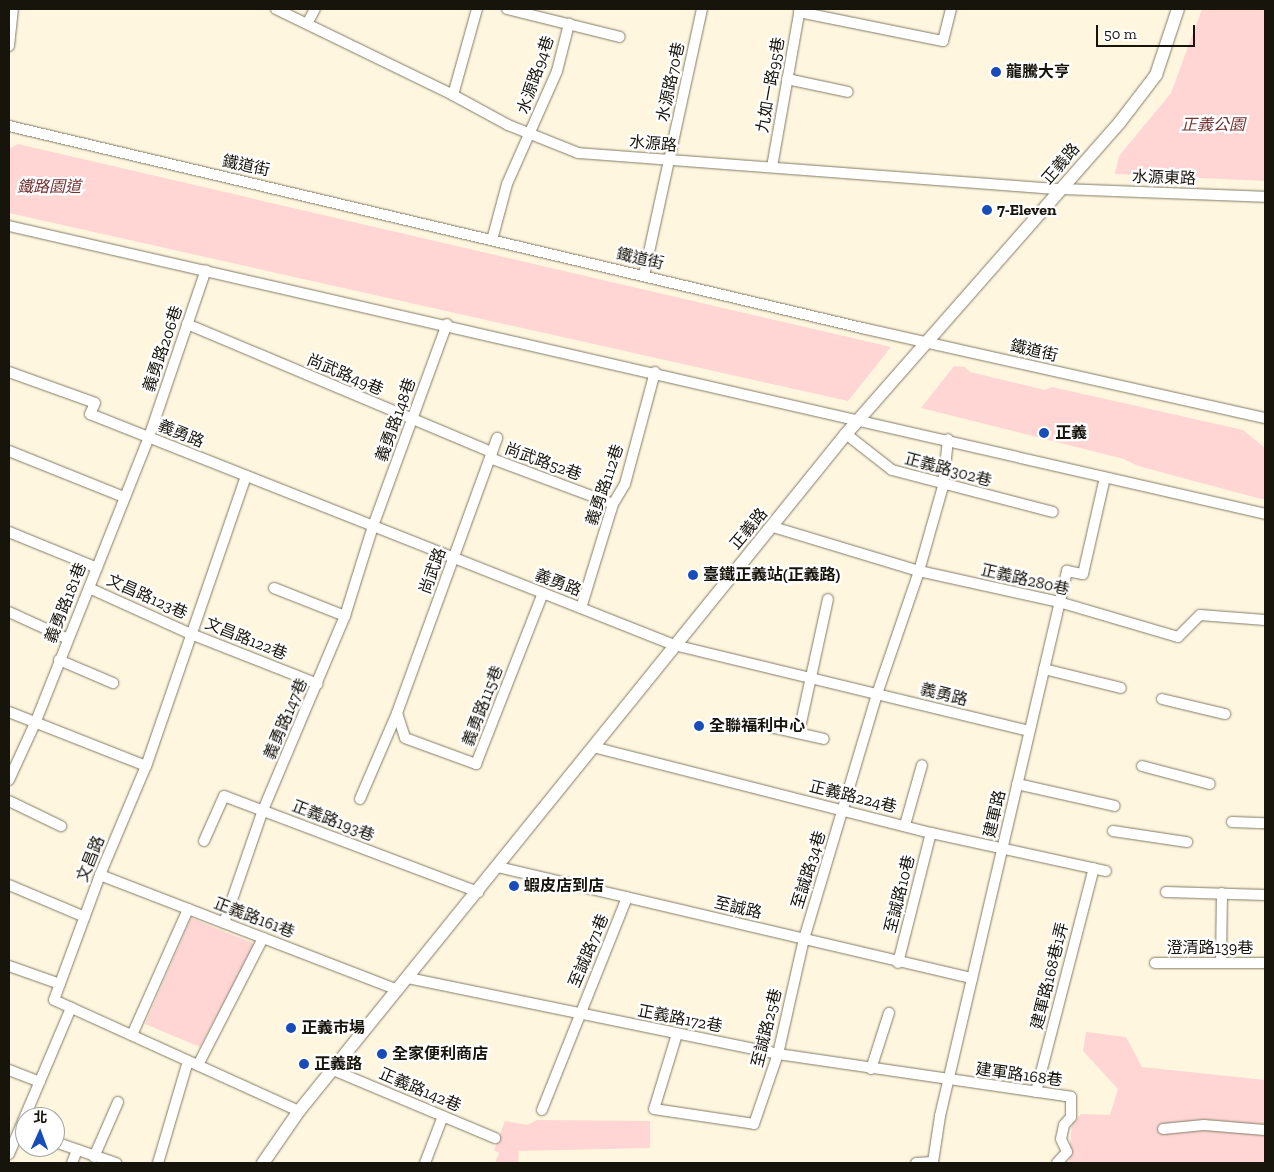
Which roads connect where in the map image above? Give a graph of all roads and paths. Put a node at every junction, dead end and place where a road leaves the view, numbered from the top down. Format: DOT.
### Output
graph roads {
  1 [pos="14,9"];
  2 [pos="276,9"];
  3 [pos="315,9"];
  4 [pos="477,9"];
  5 [pos="507,9"];
  6 [pos="702,9"];
  7 [pos="950,9"];
  8 [pos="1178,9"];
  9 [pos="800,10"];
  10 [pos="308,22"];
  11 [pos="569,24"];
  12 [pos="620,37"];
  13 [pos="9,46"];
  14 [pos="787,79"];
  15 [pos="848,92"];
  16 [pos="453,95"];
  17 [pos="9,126"];
  18 [pos="531,134"];
  19 [pos="668,161"];
  20 [pos="772,167"];
  21 [pos="1061,189"];
  22 [pos="1265,197"];
  23 [pos="9,226"];
  24 [pos="492,240"];
  25 [pos="206,270"];
  26 [pos="644,275"];
  27 [pos="187,324"];
  28 [pos="447,324"];
  29 [pos="929,342"];
  30 [pos="9,372"];
  31 [pos="655,372"];
  32 [pos="1265,418"];
  33 [pos="412,419"];
  34 [pos="860,420"];
  35 [pos="846,434"];
  36 [pos="149,437"];
  37 [pos="497,438"];
  38 [pos="948,439"];
  39 [pos="9,452"];
  40 [pos="491,455"];
  41 [pos="246,476"];
  42 [pos="1105,477"];
  43 [pos="943,486"];
  44 [pos="124,497"];
  45 [pos="614,504"];
  46 [pos="1053,512"];
  47 [pos="1265,514"];
  48 [pos="373,526"];
  49 [pos="773,527"];
  50 [pos="9,532"];
  51 [pos="453,558"];
  52 [pos="97,568"];
  53 [pos="919,571"];
  54 [pos="89,588"];
  55 [pos="274,588"];
  56 [pos="543,593"];
  57 [pos="828,599"];
  58 [pos="1059,602"];
  59 [pos="581,608"];
  60 [pos="9,612"];
  61 [pos="345,616"];
  62 [pos="1265,620"];
  63 [pos="191,634"];
  64 [pos="68,639"];
  65 [pos="674,645"];
  66 [pos="59,660"];
  67 [pos="1044,669"];
  68 [pos="811,679"];
  69 [pos="113,683"];
  70 [pos="318,684"];
  71 [pos="1120,688"];
  72 [pos="877,694"];
  73 [pos="1162,699"];
  74 [pos="9,712"];
  75 [pos="398,714"];
  76 [pos="1225,714"];
  77 [pos="36,721"];
  78 [pos="771,727"];
  79 [pos="1029,731"];
  80 [pos="798,732"];
  81 [pos="824,740"];
  82 [pos="594,747"];
  83 [pos="922,765"];
  84 [pos="146,766"];
  85 [pos="1142,766"];
  86 [pos="9,780"];
  87 [pos="1017,784"];
  88 [pos="1210,784"];
  89 [pos="360,799"];
  90 [pos="9,802"];
  91 [pos="1115,806"];
  92 [pos="263,810"];
  93 [pos="843,810"];
  94 [pos="1232,822"];
  95 [pos="1265,824"];
  96 [pos="905,825"];
  97 [pos="61,826"];
  98 [pos="1113,831"];
  99 [pos="931,833"];
  100 [pos="204,841"];
  101 [pos="1187,842"];
  102 [pos="1002,848"];
  103 [pos="498,867"];
  104 [pos="1094,868"];
  105 [pos="1106,871"];
  106 [pos="100,875"];
  107 [pos="9,884"];
  108 [pos="478,892"];
  109 [pos="1166,892"];
  110 [pos="1222,893"];
  111 [pos="1265,895"];
  112 [pos="627,898"];
  113 [pos="188,909"];
  114 [pos="84,917"];
  115 [pos="224,923"];
  116 [pos="263,938"];
  117 [pos="804,939"];
  118 [pos="1221,962"];
  119 [pos="898,963"];
  120 [pos="1155,963"];
  121 [pos="1265,963"];
  122 [pos="9,966"];
  123 [pos="408,978"];
  124 [pos="972,978"];
  125 [pos="60,984"];
  126 [pos="398,990"];
  127 [pos="71,1008"];
  128 [pos="889,1013"];
  129 [pos="578,1015"];
  130 [pos="677,1034"];
  131 [pos="132,1035"];
  132 [pos="778,1054"];
  133 [pos="188,1061"];
  134 [pos="198,1066"];
  135 [pos="871,1069"];
  136 [pos="9,1070"];
  137 [pos="333,1070"];
  138 [pos="948,1080"];
  139 [pos="40,1082"];
  140 [pos="1036,1092"];
  141 [pos="118,1102"];
  142 [pos="31,1107"];
  143 [pos="542,1110"];
  144 [pos="300,1111"];
  145 [pos="443,1116"];
  146 [pos="1163,1129"];
  147 [pos="1265,1130"];
  148 [pos="495,1138"];
  149 [pos="15,1143"];
  150 [pos="65,1146"];
  151 [pos="77,1150"];
  152 [pos="9,1154"];
  153 [pos="94,1157"];
  154 [pos="72,1163"];
  155 [pos="116,1163"];
  156 [pos="158,1163"];
  157 [pos="263,1163"];
  158 [pos="425,1163"];
  159 [pos="916,1163"];
  160 [pos="1057,1163"];
  1 -- 13 [label="street"];
  2 -- 10 [label="street, 水源路"];
  3 -- 10 [label="street"];
  4 -- 16 [label="street"];
  5 -- 11 [label="street"];
  6 -- 19 [label="street, 水源路70巷"];
  7 -- 9 [label="street"];
  8 -- 21 [label="street, 正義路"];
  9 -- 14 [label="street, 九如一路95巷"];
  10 -- 16 [label="street, 水源路"];
  11 -- 12 [label="street"];
  11 -- 18 [label="street, 水源路94巷"];
  14 -- 15 [label="street"];
  14 -- 20 [label="street, 九如一路95巷"];
  16 -- 18 [label="street, 水源路"];
  17 -- 24 [label="street, 鐵道街"];
  18 -- 19 [label="street, 水源路"];
  18 -- 24 [label="street, 水源路94巷"];
  19 -- 20 [label="street, 水源路"];
  19 -- 26 [label="street, 水源路70巷"];
  20 -- 21 [label="street, 水源路"];
  21 -- 22 [label="street, 水源東路"];
  21 -- 29 [label="street, 正義路"];
  23 -- 25 [label="street"];
  24 -- 26 [label="street, 鐵道街"];
  25 -- 27 [label="street, 義勇路206巷"];
  25 -- 28 [label="street"];
  26 -- 29 [label="street, 鐵道街"];
  27 -- 33 [label="street, 尚武路49巷"];
  27 -- 36 [label="street, 義勇路206巷"];
  28 -- 31 [label="street"];
  28 -- 33 [label="street, 義勇路148巷"];
  29 -- 32 [label="street, 鐵道街"];
  29 -- 34 [label="street, 正義路"];
  30 -- 36 [label="street, 義勇路"];
  31 -- 34 [label="street"];
  31 -- 45 [label="street, 義勇路112巷"];
  33 -- 40 [label="street, 尚武路49巷"];
  33 -- 48 [label="street, 義勇路148巷"];
  34 -- 35 [label="street, 正義路"];
  34 -- 38 [label="street"];
  35 -- 43 [label="street, 正義路302巷"];
  35 -- 49 [label="street, 正義路"];
  36 -- 41 [label="street, 義勇路"];
  36 -- 44 [label="street, 義勇路181巷"];
  37 -- 40 [label="street, 尚武路"];
  38 -- 42 [label="street"];
  38 -- 43 [label="street, 至誠路34巷"];
  39 -- 44 [label="street"];
  40 -- 45 [label="street, 尚武路52巷"];
  40 -- 51 [label="street, 尚武路"];
  41 -- 48 [label="street, 義勇路"];
  41 -- 63 [label="street, 文昌路"];
  42 -- 47 [label="street"];
  42 -- 58 [label="street, 建軍路"];
  43 -- 46 [label="street, 正義路302巷"];
  43 -- 53 [label="street, 至誠路34巷"];
  44 -- 52 [label="street, 義勇路181巷"];
  45 -- 59 [label="street, 義勇路112巷"];
  48 -- 51 [label="street, 義勇路"];
  48 -- 61 [label="street, 義勇路147巷"];
  49 -- 53 [label="street, 正義路280巷"];
  49 -- 65 [label="street, 正義路"];
  50 -- 52 [label="street"];
  51 -- 56 [label="street, 義勇路"];
  51 -- 75 [label="street, 尚武路"];
  52 -- 54 [label="street, 義勇路181巷"];
  53 -- 58 [label="street, 正義路280巷"];
  53 -- 72 [label="street, 至誠路34巷"];
  54 -- 63 [label="street, 文昌路123巷"];
  54 -- 64 [label="street, 義勇路181巷"];
  55 -- 61 [label="street"];
  56 -- 59 [label="street, 義勇路"];
  56 -- 75 [label="street, 義勇路115巷"];
  57 -- 68 [label="street"];
  58 -- 62 [label="street, 正義路280巷"];
  58 -- 67 [label="street, 建軍路"];
  59 -- 65 [label="street, 義勇路"];
  60 -- 64 [label="street"];
  61 -- 70 [label="street, 義勇路147巷"];
  63 -- 70 [label="street, 文昌路122巷"];
  63 -- 84 [label="street, 文昌路"];
  64 -- 66 [label="street, 義勇路181巷"];
  65 -- 68 [label="street, 義勇路"];
  65 -- 82 [label="street, 正義路"];
  66 -- 69 [label="street"];
  66 -- 77 [label="street, 義勇路181巷"];
  67 -- 71 [label="street"];
  67 -- 79 [label="street, 建軍路"];
  68 -- 72 [label="street, 義勇路"];
  68 -- 80 [label="street"];
  70 -- 92 [label="street, 義勇路147巷"];
  72 -- 79 [label="street, 義勇路"];
  72 -- 93 [label="street, 至誠路34巷"];
  73 -- 76 [label="street"];
  74 -- 77 [label="street"];
  75 -- 89 [label="street, 尚武路"];
  77 -- 84 [label="street"];
  77 -- 86 [label="street, 義勇路181巷"];
  78 -- 80 [label="street"];
  79 -- 87 [label="street, 建軍路"];
  80 -- 81 [label="street"];
  82 -- 93 [label="street, 正義路224巷"];
  82 -- 103 [label="street, 正義路"];
  83 -- 96 [label="street"];
  84 -- 106 [label="street, 文昌路"];
  85 -- 88 [label="street"];
  87 -- 91 [label="street"];
  87 -- 102 [label="street, 建軍路"];
  90 -- 97 [label="street"];
  92 -- 100 [label="street, 正義路193巷"];
  92 -- 108 [label="street, 正義路193巷"];
  92 -- 115 [label="street, 義勇路147巷"];
  93 -- 96 [label="street, 正義路224巷"];
  93 -- 117 [label="street, 至誠路34巷"];
  94 -- 95 [label="street"];
  96 -- 99 [label="street, 正義路224巷"];
  98 -- 101 [label="street"];
  99 -- 102 [label="street, 正義路224巷"];
  99 -- 119 [label="street, 至誠路10巷"];
  102 -- 104 [label="street, 正義路224巷"];
  102 -- 124 [label="street, 建軍路"];
  103 -- 108 [label="street, 正義路"];
  103 -- 112 [label="street, 至誠路"];
  104 -- 105 [label="street, 正義路224巷"];
  104 -- 140 [label="street, 建軍路168巷1弄"];
  106 -- 113 [label="street, 正義路161巷"];
  106 -- 114 [label="street, 文昌路"];
  107 -- 114 [label="street"];
  108 -- 123 [label="street, 正義路"];
  109 -- 110 [label="street"];
  110 -- 111 [label="street"];
  110 -- 118 [label="street"];
  112 -- 117 [label="street, 至誠路"];
  112 -- 129 [label="street, 至誠路71巷"];
  113 -- 115 [label="street, 正義路161巷"];
  113 -- 131 [label="street"];
  114 -- 125 [label="street, 文昌路"];
  115 -- 116 [label="street, 正義路161巷"];
  116 -- 126 [label="street, 正義路161巷"];
  116 -- 134 [label="street"];
  117 -- 119 [label="street, 至誠路"];
  117 -- 132 [label="street, 至誠路25巷"];
  118 -- 120 [label="street, 澄清路139巷"];
  118 -- 121 [label="street, 澄清路139巷"];
  119 -- 124 [label="street, 至誠路"];
  122 -- 125 [label="street"];
  123 -- 126 [label="street, 正義路"];
  123 -- 129 [label="street, 正義路172巷"];
  124 -- 138 [label="street, 建軍路"];
  125 -- 127 [label="street, 文昌路"];
  126 -- 137 [label="street, 正義路"];
  127 -- 131 [label="street, 文昌路"];
  127 -- 139 [label="street"];
  128 -- 135 [label="street"];
  129 -- 130 [label="street, 正義路172巷"];
  129 -- 143 [label="street, 至誠路71巷"];
  130 -- 132 [label="street, 正義路172巷"];
  130 -- 132 [label="street, 至誠路25巷"];
  131 -- 133 [label="street, 文昌路"];
  132 -- 135 [label="street, 正義路172巷"];
  133 -- 134 [label="street, 文昌路"];
  133 -- 156 [label="street"];
  134 -- 144 [label="street, 文昌路"];
  135 -- 138 [label="street, 正義路172巷"];
  136 -- 139 [label="street"];
  137 -- 144 [label="street, 正義路"];
  137 -- 145 [label="street, 正義路142巷"];
  138 -- 140 [label="street, 建軍路168巷"];
  138 -- 159 [label="street, 建軍路"];
  139 -- 142 [label="street"];
  140 -- 160 [label="street, 建軍路168巷"];
  141 -- 153 [label="street"];
  144 -- 157 [label="street, 正義路"];
  145 -- 148 [label="street, 正義路142巷"];
  145 -- 158 [label="street"];
  146 -- 147 [label="street"];
  149 -- 152 [label="street"];
  150 -- 151 [label="street"];
  151 -- 153 [label="street"];
  151 -- 154 [label="street"];
  153 -- 155 [label="street"];
}
